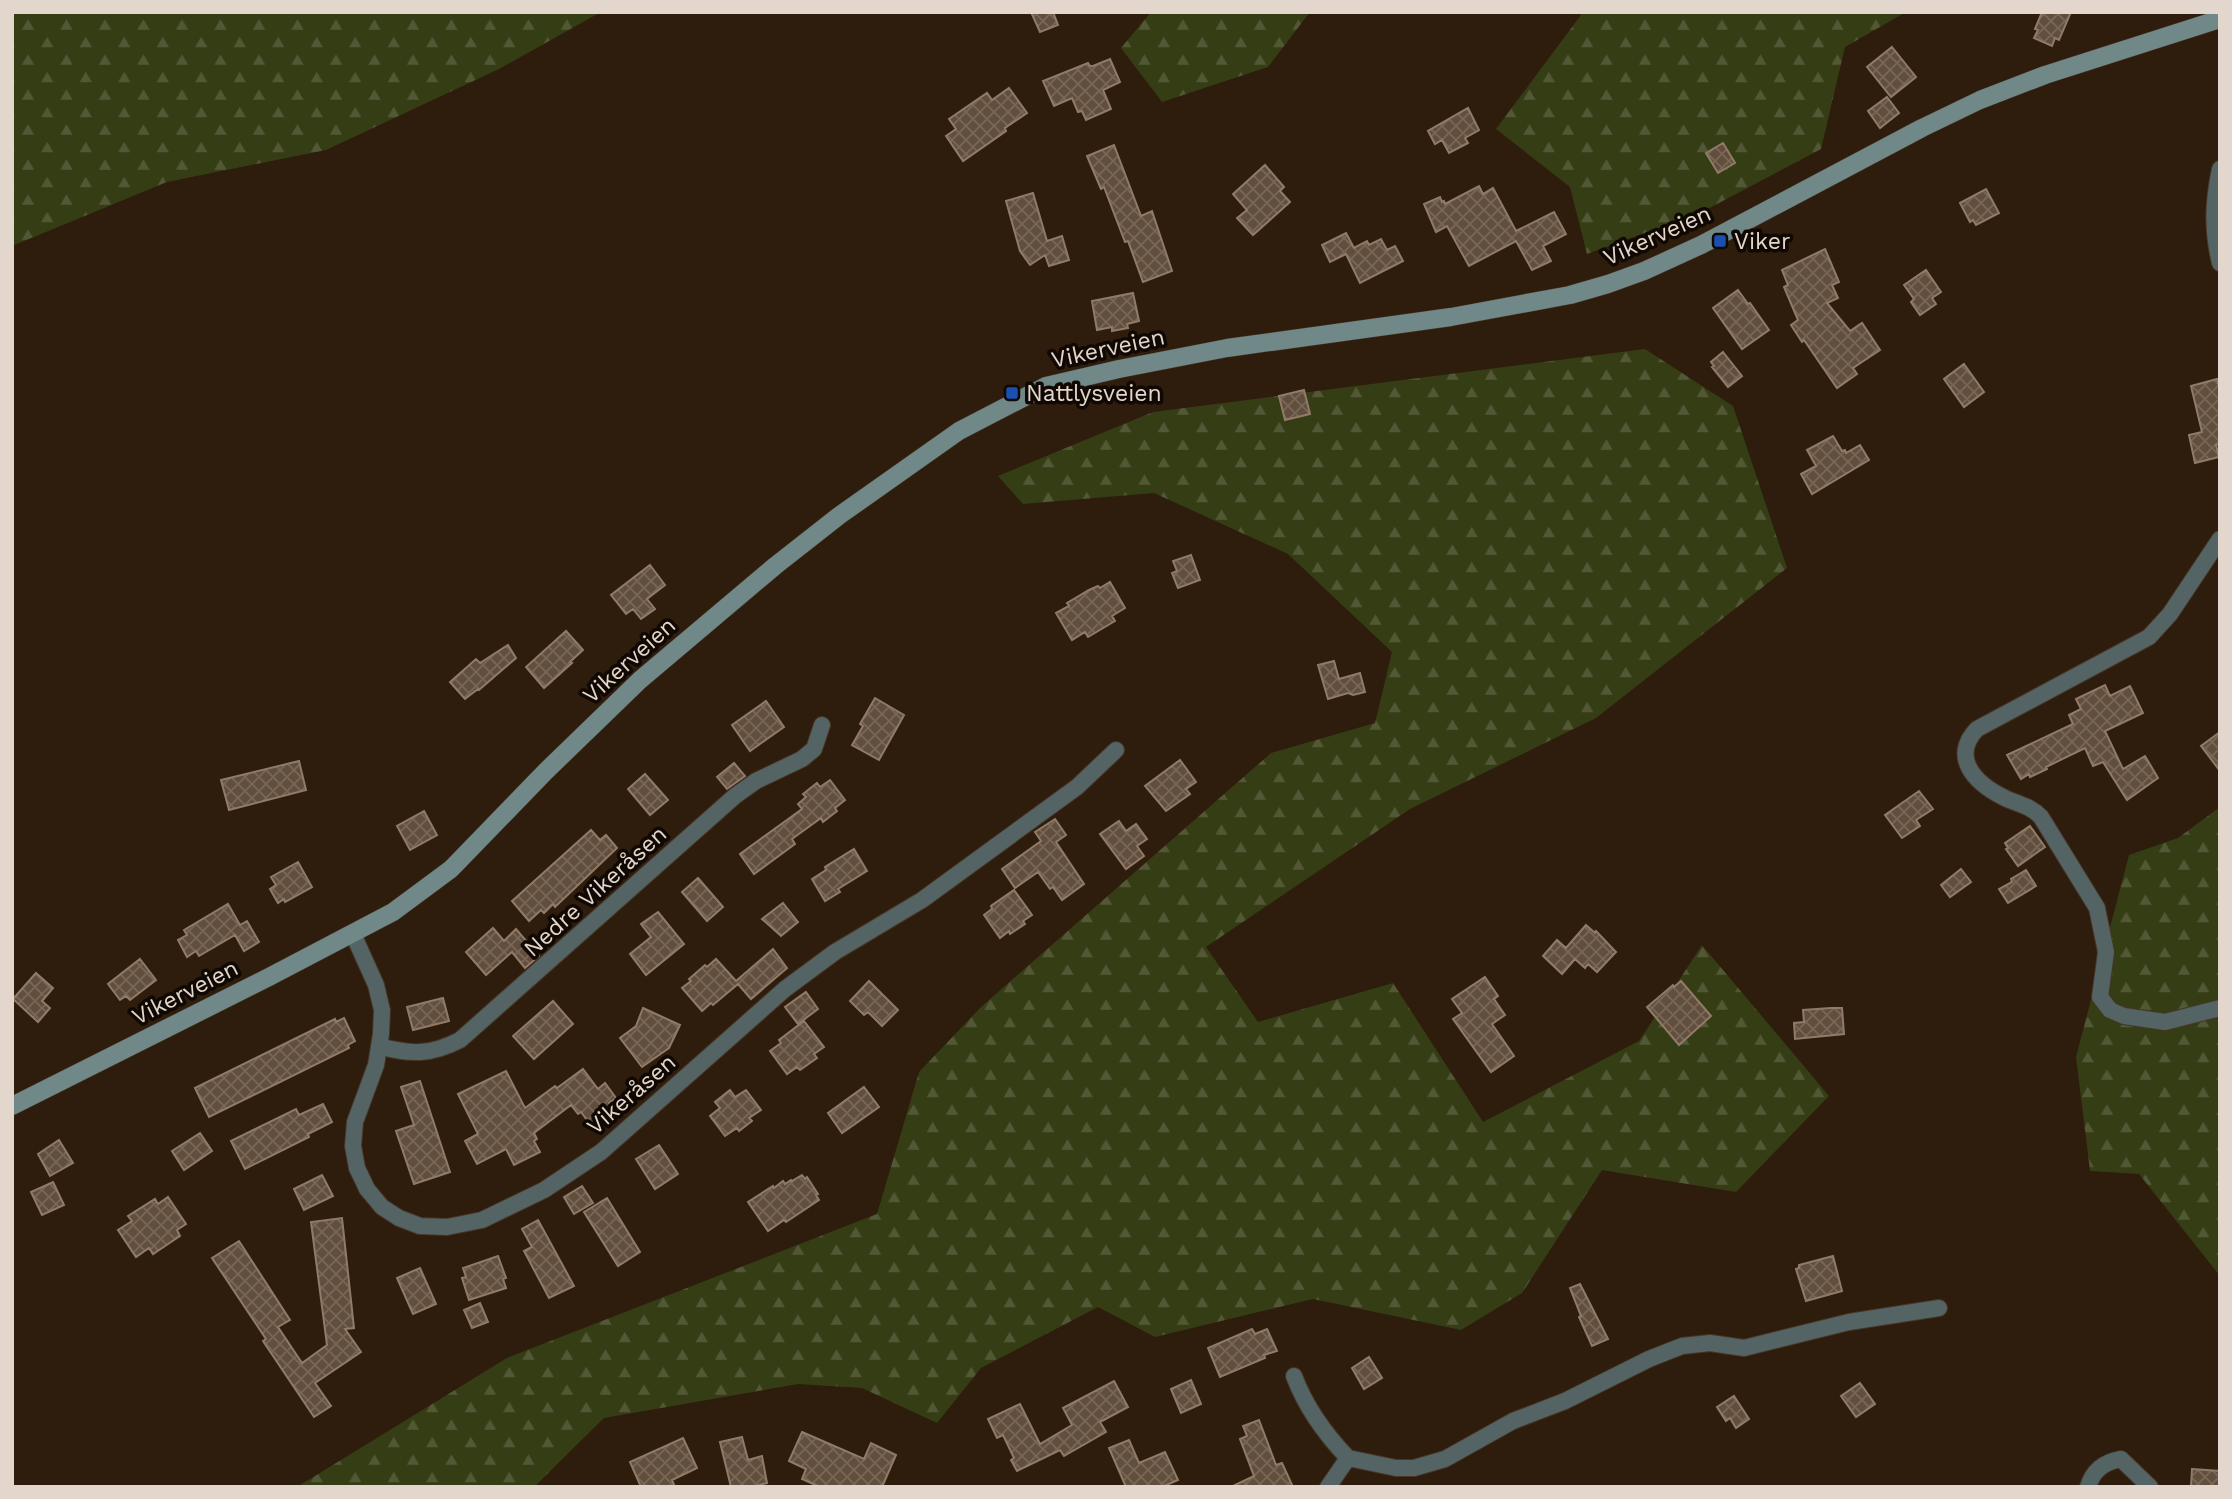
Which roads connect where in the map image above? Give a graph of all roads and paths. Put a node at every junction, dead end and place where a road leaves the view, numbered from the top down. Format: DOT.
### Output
graph roads {
  1 [pos="2220,19"];
  2 [pos="2220,169"];
  3 [pos="2220,263"];
  4 [pos="2220,539"];
  5 [pos="822,725"];
  6 [pos="1116,750"];
  7 [pos="354,934"];
  8 [pos="2220,1008"];
  9 [pos="379,1046"];
  10 [pos="12,1106"];
  11 [pos="1939,1308"];
  12 [pos="1294,1376"];
  13 [pos="1348,1458"];
  14 [pos="1328,1487"];
  15 [pos="2088,1487"];
  16 [pos="2150,1487"];
  1 -- 7 [label="main road, Vikerveien"];
  2 -- 3 [label="street"];
  4 -- 8 [label="street"];
  5 -- 9 [label="street, Nedre Vikeråsen"];
  6 -- 9 [label="street, Vikeråsen"];
  7 -- 9 [label="street, Vikeråsen"];
  7 -- 10 [label="main road, Vikerveien"];
  11 -- 13 [label="street"];
  12 -- 13 [label="street"];
  13 -- 14 [label="street"];
  15 -- 16 [label="street"];
}
